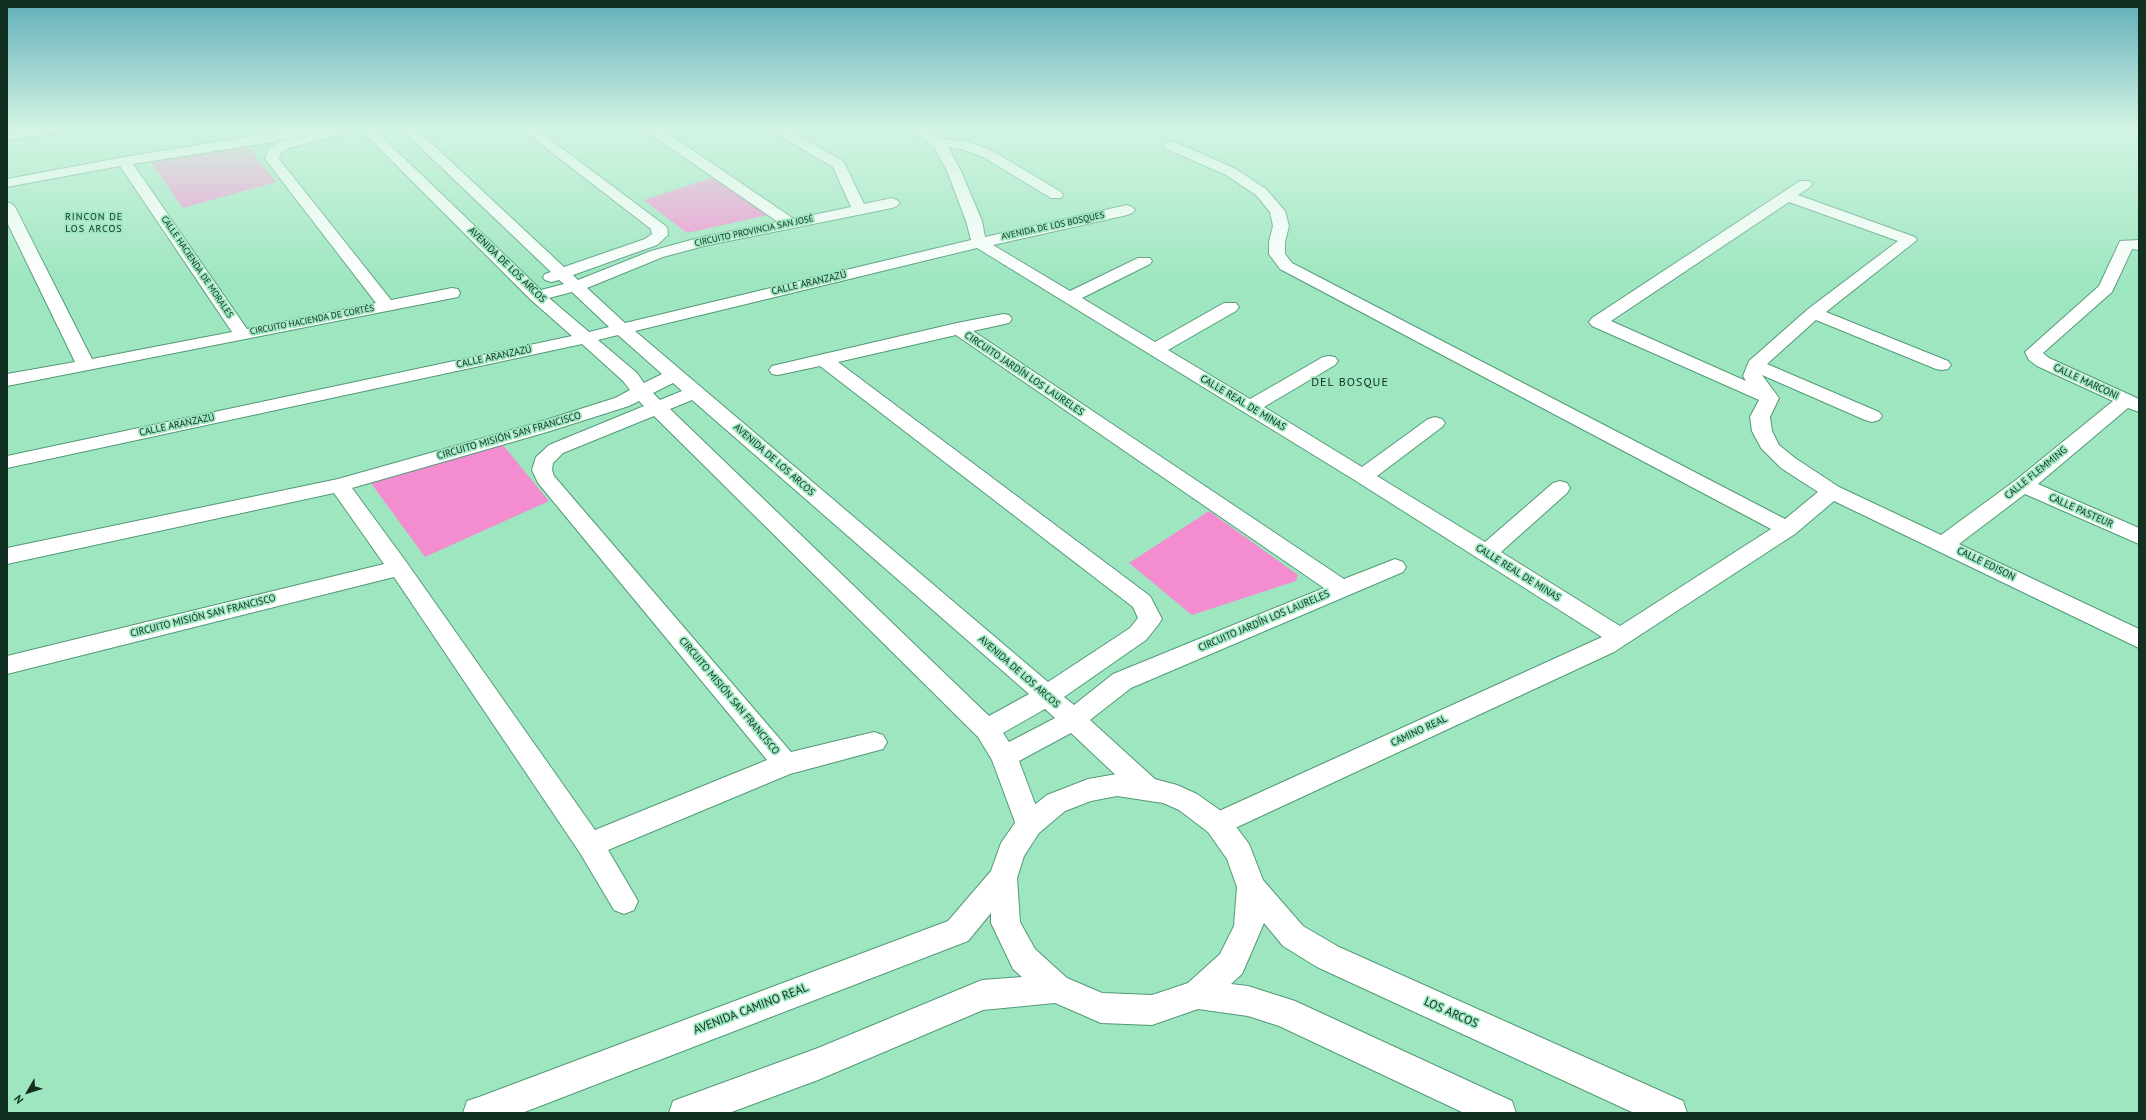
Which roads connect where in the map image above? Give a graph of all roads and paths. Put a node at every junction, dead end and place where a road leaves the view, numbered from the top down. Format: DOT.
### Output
graph roads {
  1 [pos="22,180"];
  2 [pos="137,180"];
  3 [pos="288,180"];
  4 [pos="420,180"];
  5 [pos="463,180"];
  6 [pos="597,180"];
  7 [pos="727,180"];
  8 [pos="845,180"];
  9 [pos="958,180"];
  10 [pos="1032,180"];
  11 [pos="1243,180"];
  12 [pos="7,183"];
  13 [pos="1805,184"];
  14 [pos="1056,195"];
  15 [pos="1786,196"];
  16 [pos="892,203"];
  17 [pos="7,207"];
  18 [pos="859,209"];
  19 [pos="1127,210"];
  20 [pos="790,223"];
  21 [pos="979,243"];
  22 [pos="2133,244"];
  23 [pos="1144,260"];
  24 [pos="562,273"];
  25 [pos="577,286"];
  26 [pos="532,290"];
  27 [pos="452,292"];
  28 [pos="1070,298"];
  29 [pos="387,306"];
  30 [pos="1230,307"];
  31 [pos="1814,313"];
  32 [pos="1002,320"];
  33 [pos="620,328"];
  34 [pos="957,328"];
  35 [pos="242,334"];
  36 [pos="586,338"];
  37 [pos="1154,350"];
  38 [pos="824,360"];
  39 [pos="1329,361"];
  40 [pos="1755,365"];
  41 [pos="1942,365"];
  42 [pos="86,366"];
  43 [pos="778,370"];
  44 [pos="674,375"];
  45 [pos="7,380"];
  46 [pos="641,392"];
  47 [pos="695,392"];
  48 [pos="1770,398"];
  49 [pos="2132,403"];
  50 [pos="1250,407"];
  51 [pos="657,408"];
  52 [pos="1872,416"];
  53 [pos="1435,423"];
  54 [pos="7,462"];
  55 [pos="1363,476"];
  56 [pos="2023,484"];
  57 [pos="338,485"];
  58 [pos="1560,488"];
  59 [pos="1832,492"];
  60 [pos="1787,529"];
  61 [pos="2139,537"];
  62 [pos="1944,544"];
  63 [pos="1486,553"];
  64 [pos="7,556"];
  65 [pos="1395,567"];
  66 [pos="399,568"];
  67 [pos="1342,589"];
  68 [pos="1620,637"];
  69 [pos="2139,639"];
  70 [pos="7,665"];
  71 [pos="1046,696"];
  72 [pos="1073,720"];
  73 [pos="987,730"];
  74 [pos="874,742"];
  75 [pos="1004,756"];
  76 [pos="786,764"];
  77 [pos="1147,788"];
  78 [pos="1218,824"];
  79 [pos="1029,825"];
  80 [pos="590,845"];
  81 [pos="1003,878"];
  82 [pos="1251,887"];
  83 [pos="624,900"];
  84 [pos="1056,988"];
  85 [pos="1198,994"];
  86 [pos="479,1113"];
  87 [pos="685,1113"];
  88 [pos="1500,1113"];
  89 [pos="1671,1113"];
  1 -- 12 [label="street"];
  2 -- 35 [label="street, CALLE HACIENDA DE MORALES"];
  3 -- 29 [label="street, CIRCUITO HACIENDA DE CORTÉS"];
  4 -- 26 [label="street, AVENIDA DE LOS ARCOS"];
  5 -- 24 [label="street, AVENIDA DE LOS ARCOS"];
  6 -- 24 [label="street"];
  7 -- 20 [label="street"];
  8 -- 18 [label="street"];
  9 -- 21 [label="street"];
  10 -- 14 [label="street"];
  11 -- 60 [label="street"];
  13 -- 15 [label="street"];
  15 -- 31 [label="street"];
  15 -- 48 [label="street"];
  16 -- 18 [label="street, CIRCUITO PROVINCIA SAN JOSÉ"];
  17 -- 42 [label="street"];
  18 -- 20 [label="street, CIRCUITO PROVINCIA SAN JOSÉ"];
  19 -- 21 [label="street, AVENIDA DE LOS BOSQUES"];
  20 -- 25 [label="street, CIRCUITO PROVINCIA SAN JOSÉ"];
  21 -- 28 [label="street, CALLE REAL DE MINAS"];
  21 -- 33 [label="street, CALLE ARANZAZÚ"];
  22 -- 49 [label="street, CALLE MARCONI"];
  23 -- 28 [label="street"];
  24 -- 25 [label="street, AVENIDA DE LOS ARCOS"];
  24 -- 26 [label="street"];
  25 -- 26 [label="street, CIRCUITO PROVINCIA SAN JOSÉ"];
  25 -- 33 [label="street, AVENIDA DE LOS ARCOS"];
  26 -- 36 [label="street, AVENIDA DE LOS ARCOS"];
  27 -- 29 [label="street"];
  28 -- 37 [label="street, CALLE REAL DE MINAS"];
  29 -- 35 [label="street, CIRCUITO HACIENDA DE CORTÉS"];
  30 -- 37 [label="street"];
  31 -- 40 [label="street"];
  31 -- 41 [label="street"];
  32 -- 34 [label="street"];
  33 -- 36 [label="street, CALLE ARANZAZÚ"];
  33 -- 44 [label="street, AVENIDA DE LOS ARCOS"];
  34 -- 38 [label="street, CIRCUITO JARDÍN LOS LAURELES"];
  34 -- 67 [label="street, CIRCUITO JARDÍN LOS LAURELES"];
  35 -- 42 [label="street, CIRCUITO HACIENDA DE CORTÉS"];
  36 -- 46 [label="street, AVENIDA DE LOS ARCOS"];
  36 -- 54 [label="street, CALLE ARANZAZÚ"];
  37 -- 50 [label="street, CALLE REAL DE MINAS"];
  38 -- 43 [label="street, CIRCUITO JARDÍN LOS LAURELES"];
  38 -- 71 [label="street"];
  39 -- 50 [label="street"];
  40 -- 48 [label="street"];
  40 -- 52 [label="street"];
  42 -- 45 [label="street, CIRCUITO HACIENDA DE CORTÉS"];
  44 -- 46 [label="street, CIRCUITO MISIÓN SAN FRANCISCO"];
  44 -- 47 [label="street, AVENIDA DE LOS ARCOS"];
  46 -- 51 [label="street, AVENIDA DE LOS ARCOS"];
  46 -- 57 [label="street, CIRCUITO MISIÓN SAN FRANCISCO"];
  47 -- 51 [label="street, CIRCUITO MISIÓN SAN FRANCISCO"];
  47 -- 71 [label="street, AVENIDA DE LOS ARCOS"];
  48 -- 59 [label="street, CALLE EDISON"];
  49 -- 56 [label="street, CALLE FLEMMING"];
  50 -- 55 [label="street, CALLE REAL DE MINAS"];
  51 -- 73 [label="street, AVENIDA DE LOS ARCOS"];
  51 -- 76 [label="street, CIRCUITO MISIÓN SAN FRANCISCO"];
  53 -- 55 [label="street"];
  55 -- 63 [label="street, CALLE REAL DE MINAS"];
  56 -- 61 [label="street, CALLE PASTEUR"];
  56 -- 62 [label="street, CALLE FLEMMING"];
  57 -- 64 [label="street, CIRCUITO MISIÓN SAN FRANCISCO"];
  57 -- 66 [label="street"];
  58 -- 63 [label="street"];
  59 -- 60 [label="street, CAMINO REAL"];
  59 -- 62 [label="street, CALLE EDISON"];
  60 -- 68 [label="street, CAMINO REAL"];
  62 -- 69 [label="street, CALLE EDISON"];
  63 -- 68 [label="street, CALLE REAL DE MINAS"];
  65 -- 67 [label="street"];
  66 -- 70 [label="street, CIRCUITO MISIÓN SAN FRANCISCO"];
  66 -- 80 [label="street"];
  67 -- 72 [label="street, CIRCUITO JARDÍN LOS LAURELES"];
  68 -- 78 [label="street, CAMINO REAL"];
  71 -- 72 [label="street, AVENIDA DE LOS ARCOS"];
  71 -- 73 [label="street"];
  72 -- 75 [label="street, CIRCUITO JARDÍN LOS LAURELES"];
  72 -- 77 [label="street, AVENIDA DE LOS ARCOS"];
  73 -- 75 [label="street, AVENIDA DE LOS ARCOS"];
  74 -- 76 [label="street"];
  75 -- 79 [label="street, AVENIDA DE LOS ARCOS"];
  76 -- 80 [label="street, CIRCUITO MISIÓN SAN FRANCISCO"];
  77 -- 78 [label="street"];
  77 -- 79 [label="street"];
  78 -- 82 [label="street"];
  79 -- 81 [label="street"];
  80 -- 83 [label="street"];
  81 -- 84 [label="street"];
  81 -- 86 [label="street, AVENIDA CAMINO REAL"];
  82 -- 85 [label="street"];
  82 -- 89 [label="street, LOS ARCOS"];
  84 -- 85 [label="street"];
  84 -- 87 [label="street"];
  85 -- 88 [label="street"];
}
